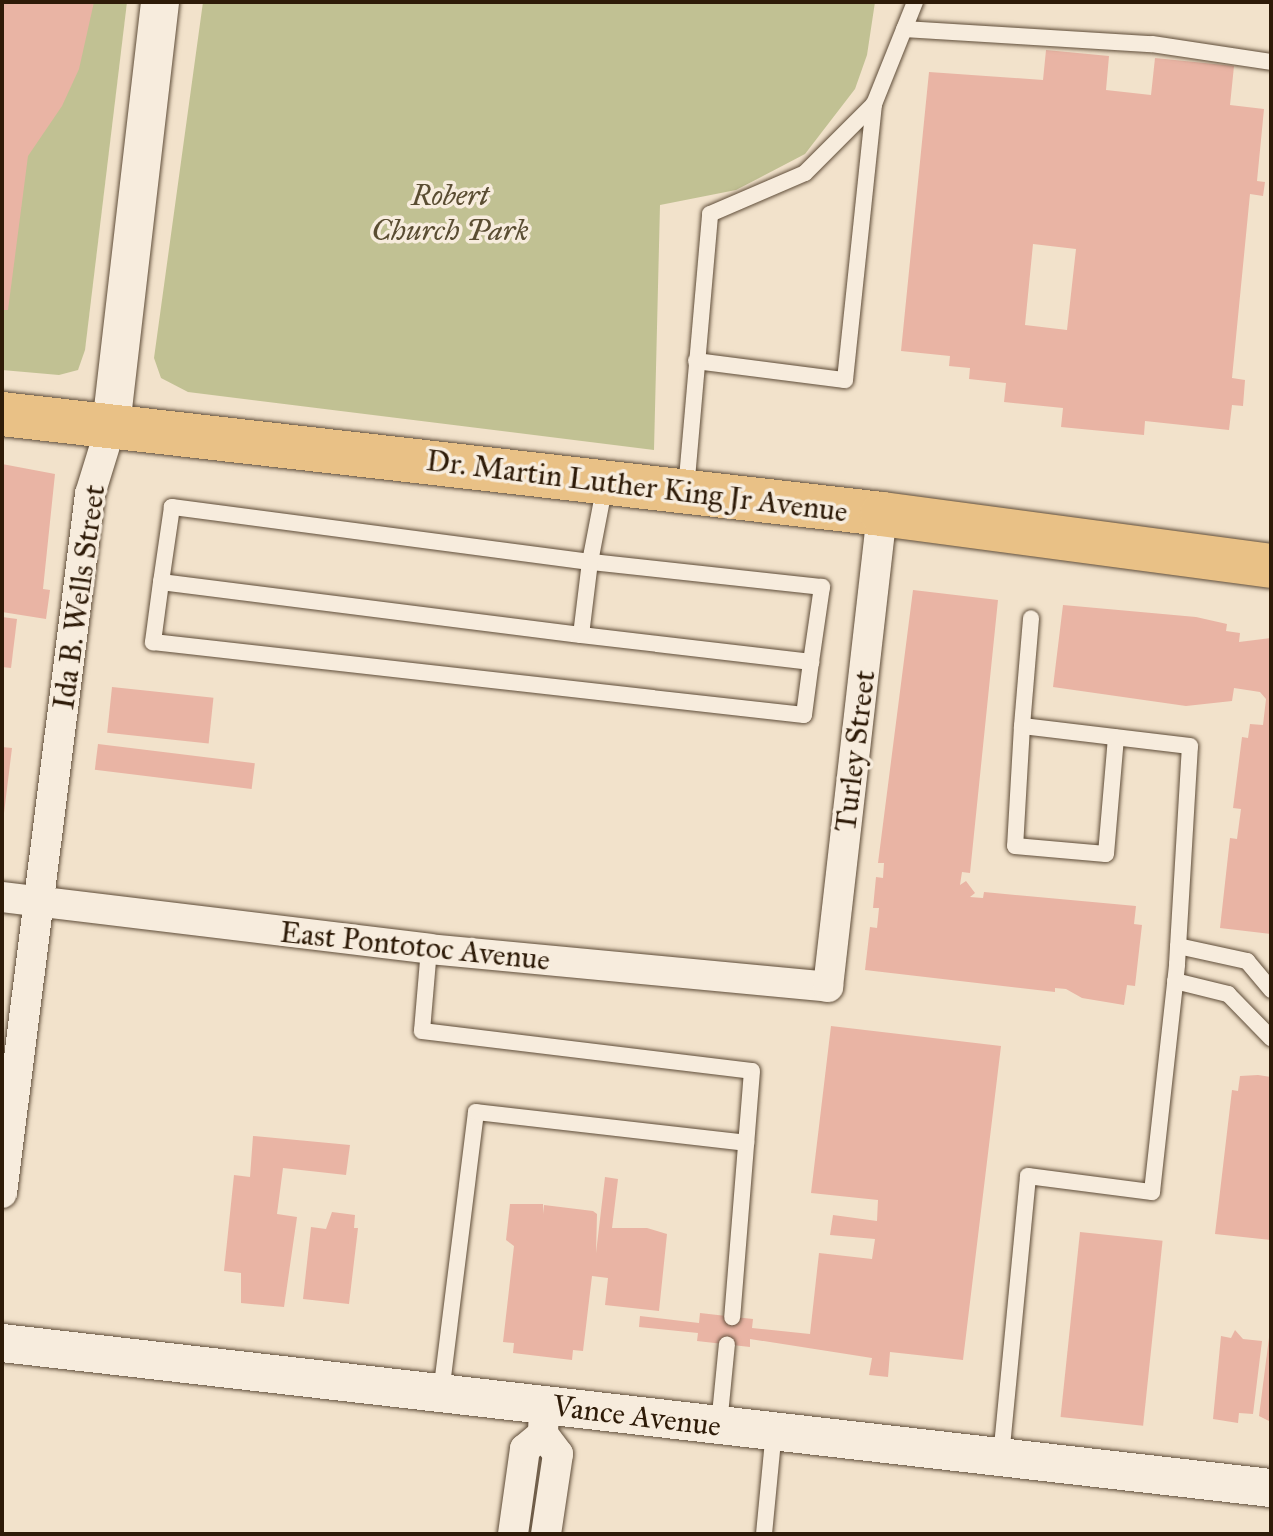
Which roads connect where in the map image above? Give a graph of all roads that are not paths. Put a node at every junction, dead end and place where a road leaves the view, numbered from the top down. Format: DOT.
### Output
graph roads {
  1 [pos="160,2"];
  2 [pos="915,2"];
  3 [pos="904,29"];
  4 [pos="1271,62"];
  5 [pos="874,104"];
  6 [pos="696,361"];
  7 [pos="2,414"];
  8 [pos="111,426"];
  9 [pos="605,482"];
  10 [pos="686,491"];
  11 [pos="882,514"];
  12 [pos="590,562"];
  13 [pos="1271,566"];
  14 [pos="161,582"];
  15 [pos="1031,618"];
  16 [pos="581,635"];
  17 [pos="811,662"];
  18 [pos="1022,726"];
  19 [pos="1116,737"];
  20 [pos="2,897"];
  21 [pos="39,901"];
  22 [pos="1178,946"];
  23 [pos="429,949"];
  24 [pos="1175,981"];
  25 [pos="828,987"];
  26 [pos="1271,990"];
  27 [pos="1271,1038"];
  28 [pos="746,1143"];
  29 [pos="2,1193"];
  30 [pos="732,1317"];
  31 [pos="2,1343"];
  32 [pos="727,1344"];
  33 [pos="441,1393"];
  34 [pos="543,1420"];
  35 [pos="719,1425"];
  36 [pos="774,1431"];
  37 [pos="1001,1457"];
  38 [pos="1271,1488"];
  39 [pos="513,1534"];
  40 [pos="546,1534"];
  41 [pos="764,1534"];
  1 -- 8 [label="street, Ida B. Wells Street"];
  2 -- 3 [label="lane"];
  3 -- 4 [label="lane"];
  3 -- 5 [label="lane"];
  5 -- 6 [label="lane"];
  5 -- 6 [label="lane"];
  6 -- 10 [label="lane"];
  7 -- 8 [label="main road, Dr. Martin Luther King Jr Avenue"];
  8 -- 9 [label="main road, Dr. Martin Luther King Jr Avenue"];
  8 -- 21 [label="street, Ida B. Wells Street"];
  9 -- 10 [label="main road, Dr. Martin Luther King Jr Avenue"];
  9 -- 12 [label="lane"];
  10 -- 11 [label="main road, Dr. Martin Luther King Jr Avenue"];
  11 -- 13 [label="main road, Dr. Martin Luther King Jr Avenue"];
  11 -- 25 [label="street, Turley Street"];
  12 -- 14 [label="lane"];
  12 -- 16 [label="lane"];
  12 -- 17 [label="lane"];
  14 -- 16 [label="lane"];
  14 -- 17 [label="lane"];
  15 -- 18 [label="lane"];
  16 -- 17 [label="lane"];
  18 -- 19 [label="lane"];
  18 -- 19 [label="lane"];
  19 -- 22 [label="lane"];
  20 -- 21 [label="street, East Pontotoc Avenue"];
  21 -- 23 [label="street, East Pontotoc Avenue"];
  21 -- 29 [label="street, Ida B. Wells Street"];
  22 -- 24 [label="lane"];
  22 -- 26 [label="lane"];
  23 -- 25 [label="street, East Pontotoc Avenue"];
  23 -- 28 [label="lane"];
  24 -- 27 [label="lane"];
  24 -- 37 [label="lane"];
  28 -- 30 [label="lane"];
  28 -- 33 [label="lane"];
  31 -- 33 [label="street, Vance Avenue"];
  32 -- 35 [label="lane"];
  33 -- 34 [label="street, Vance Avenue"];
  34 -- 35 [label="street, Vance Avenue"];
  34 -- 39 [label="street"];
  34 -- 40 [label="street"];
  35 -- 36 [label="street, Vance Avenue"];
  36 -- 37 [label="street, Vance Avenue"];
  36 -- 41 [label="lane"];
  37 -- 38 [label="street, Vance Avenue"];
}
